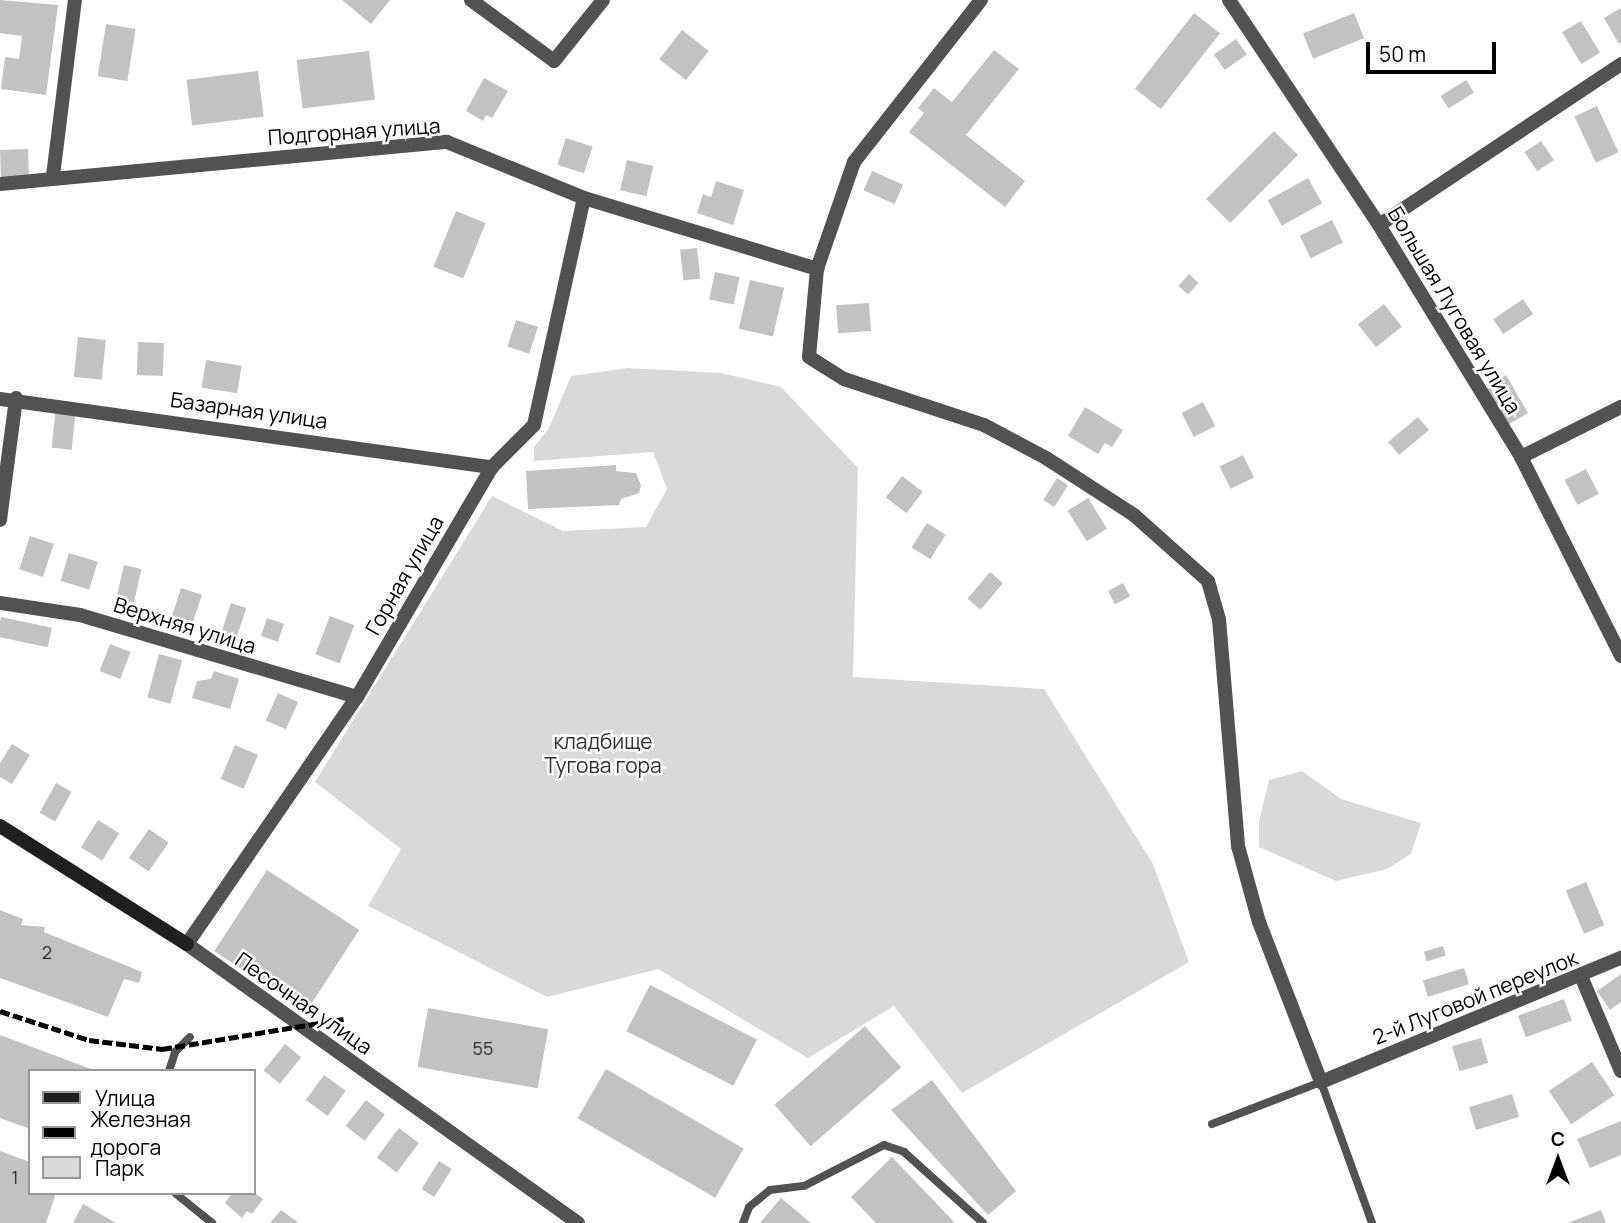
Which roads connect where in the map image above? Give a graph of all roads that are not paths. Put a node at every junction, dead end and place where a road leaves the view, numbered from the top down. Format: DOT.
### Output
graph roads {
  1 [pos="75,0"];
  2 [pos="471,0"];
  3 [pos="603,0"];
  4 [pos="981,0"];
  5 [pos="1229,0"];
  6 [pos="1621,64"];
  7 [pos="53,176"];
  8 [pos="0,184"];
  9 [pos="584,198"];
  10 [pos="1380,225"];
  11 [pos="817,269"];
  12 [pos="16,398"];
  13 [pos="0,399"];
  14 [pos="1621,407"];
  15 [pos="1521,457"];
  16 [pos="492,467"];
  17 [pos="0,520"];
  18 [pos="0,603"];
  19 [pos="1616,635"];
  20 [pos="1621,656"];
  21 [pos="356,697"];
  22 [pos="0,825"];
  23 [pos="187,944"];
  24 [pos="1621,958"];
  25 [pos="1581,976"];
  26 [pos="190,1037"];
  27 [pos="170,1069"];
  28 [pos="1621,1071"];
  29 [pos="1321,1082"];
  30 [pos="1212,1124"];
  31 [pos="177,1195"];
  32 [pos="212,1223"];
  33 [pos="578,1223"];
  34 [pos="743,1223"];
  35 [pos="983,1223"];
  36 [pos="1372,1223"];
  1 -- 7 [label="street"];
  2 -- 3 [label="street"];
  4 -- 11 [label="street"];
  5 -- 10 [label="street, Большая Луговая улица"];
  6 -- 10 [label="street"];
  7 -- 8 [label="street, Подгорная улица"];
  7 -- 9 [label="street, Подгорная улица"];
  9 -- 11 [label="street, Подгорная улица"];
  9 -- 16 [label="street, Горная улица"];
  10 -- 15 [label="street, Большая Луговая улица"];
  11 -- 29 [label="street"];
  12 -- 13 [label="street, Базарная улица"];
  12 -- 16 [label="street, Базарная улица"];
  12 -- 17 [label="street"];
  14 -- 15 [label="street"];
  15 -- 19 [label="street, Большая Луговая улица"];
  16 -- 21 [label="street, Горная улица"];
  18 -- 21 [label="street, Верхняя улица"];
  19 -- 20 [label="street, Большая Луговая улица"];
  21 -- 23 [label="street, Горная улица"];
  22 -- 23 [label="street, Песочная улица"];
  23 -- 33 [label="street, Песочная улица"];
  24 -- 25 [label="street, 2-й Луговой переулок"];
  25 -- 28 [label="street"];
  25 -- 29 [label="street, 2-й Луговой переулок"];
  26 -- 27 [label="lane"];
  29 -- 30 [label="lane"];
  29 -- 36 [label="lane"];
  31 -- 32 [label="lane"];
  34 -- 35 [label="lane"];
}
